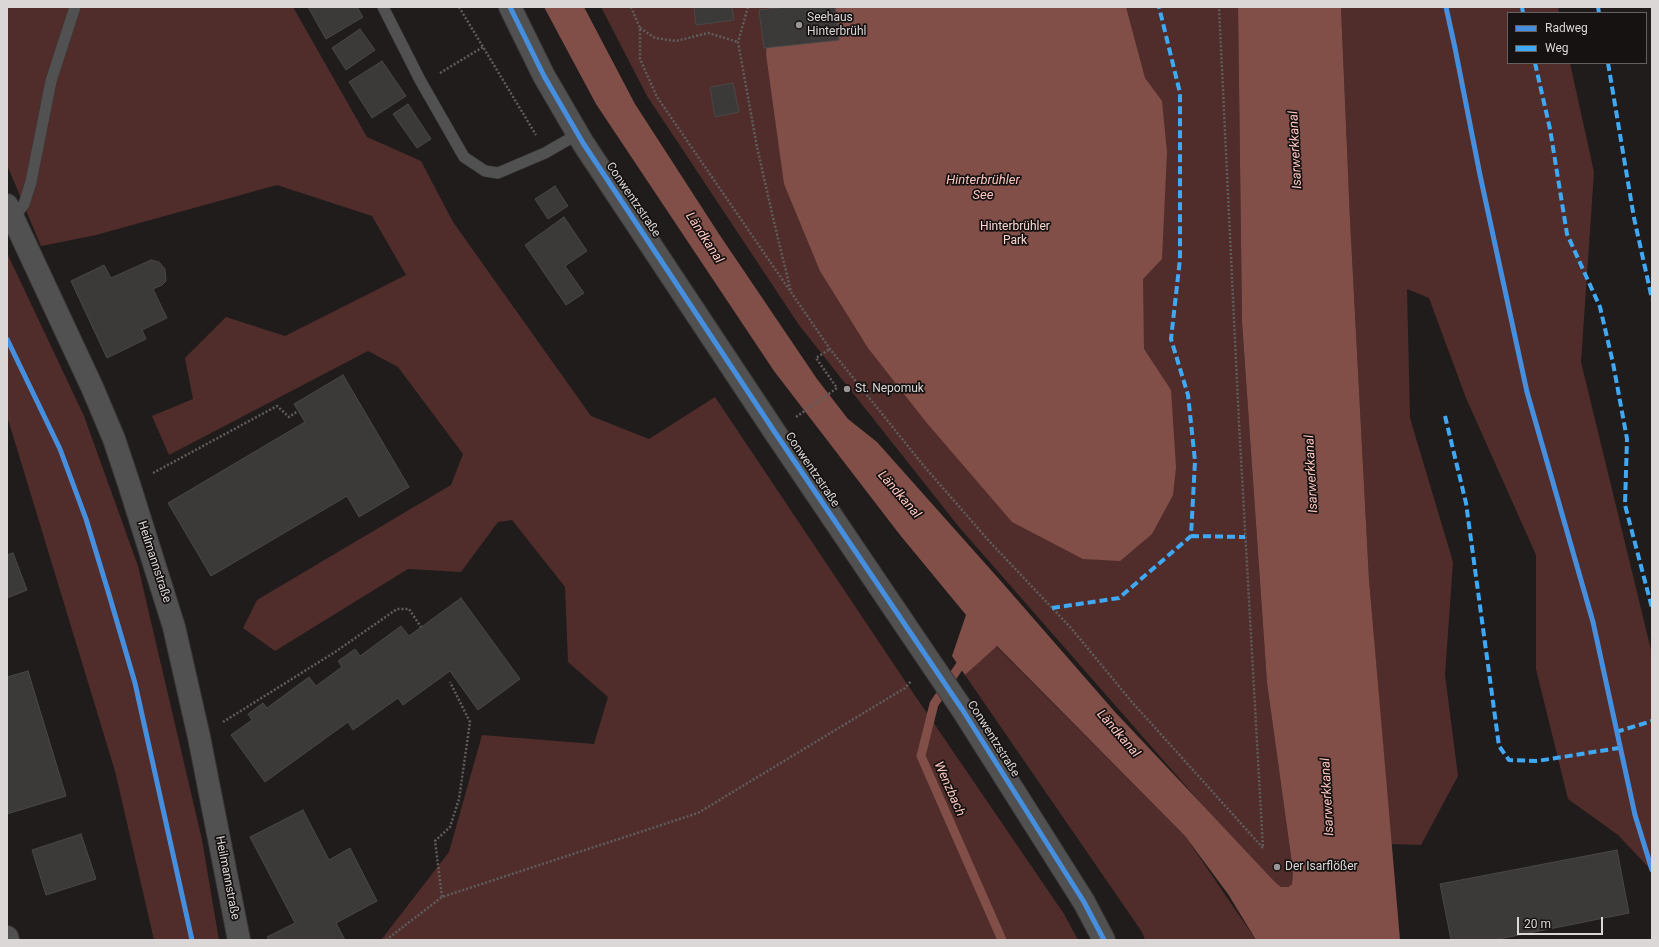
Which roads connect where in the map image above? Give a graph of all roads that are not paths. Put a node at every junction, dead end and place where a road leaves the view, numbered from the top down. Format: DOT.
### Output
graph roads {
  1 [pos="75,7"];
  2 [pos="383,7"];
  3 [pos="510,7"];
  4 [pos="578,134"];
  5 [pos="10,212"];
  6 [pos="7,937"];
  7 [pos="8,940"];
  8 [pos="239,940"];
  9 [pos="1104,940"];
  1 -- 5 [label="lane"];
  2 -- 4 [label="lane"];
  3 -- 4 [label="street, Conwentzstraße"];
  4 -- 9 [label="street, Conwentzstraße"];
  5 -- 8 [label="street, Heilmannstraße"];
  6 -- 7 [label="street"];
}
